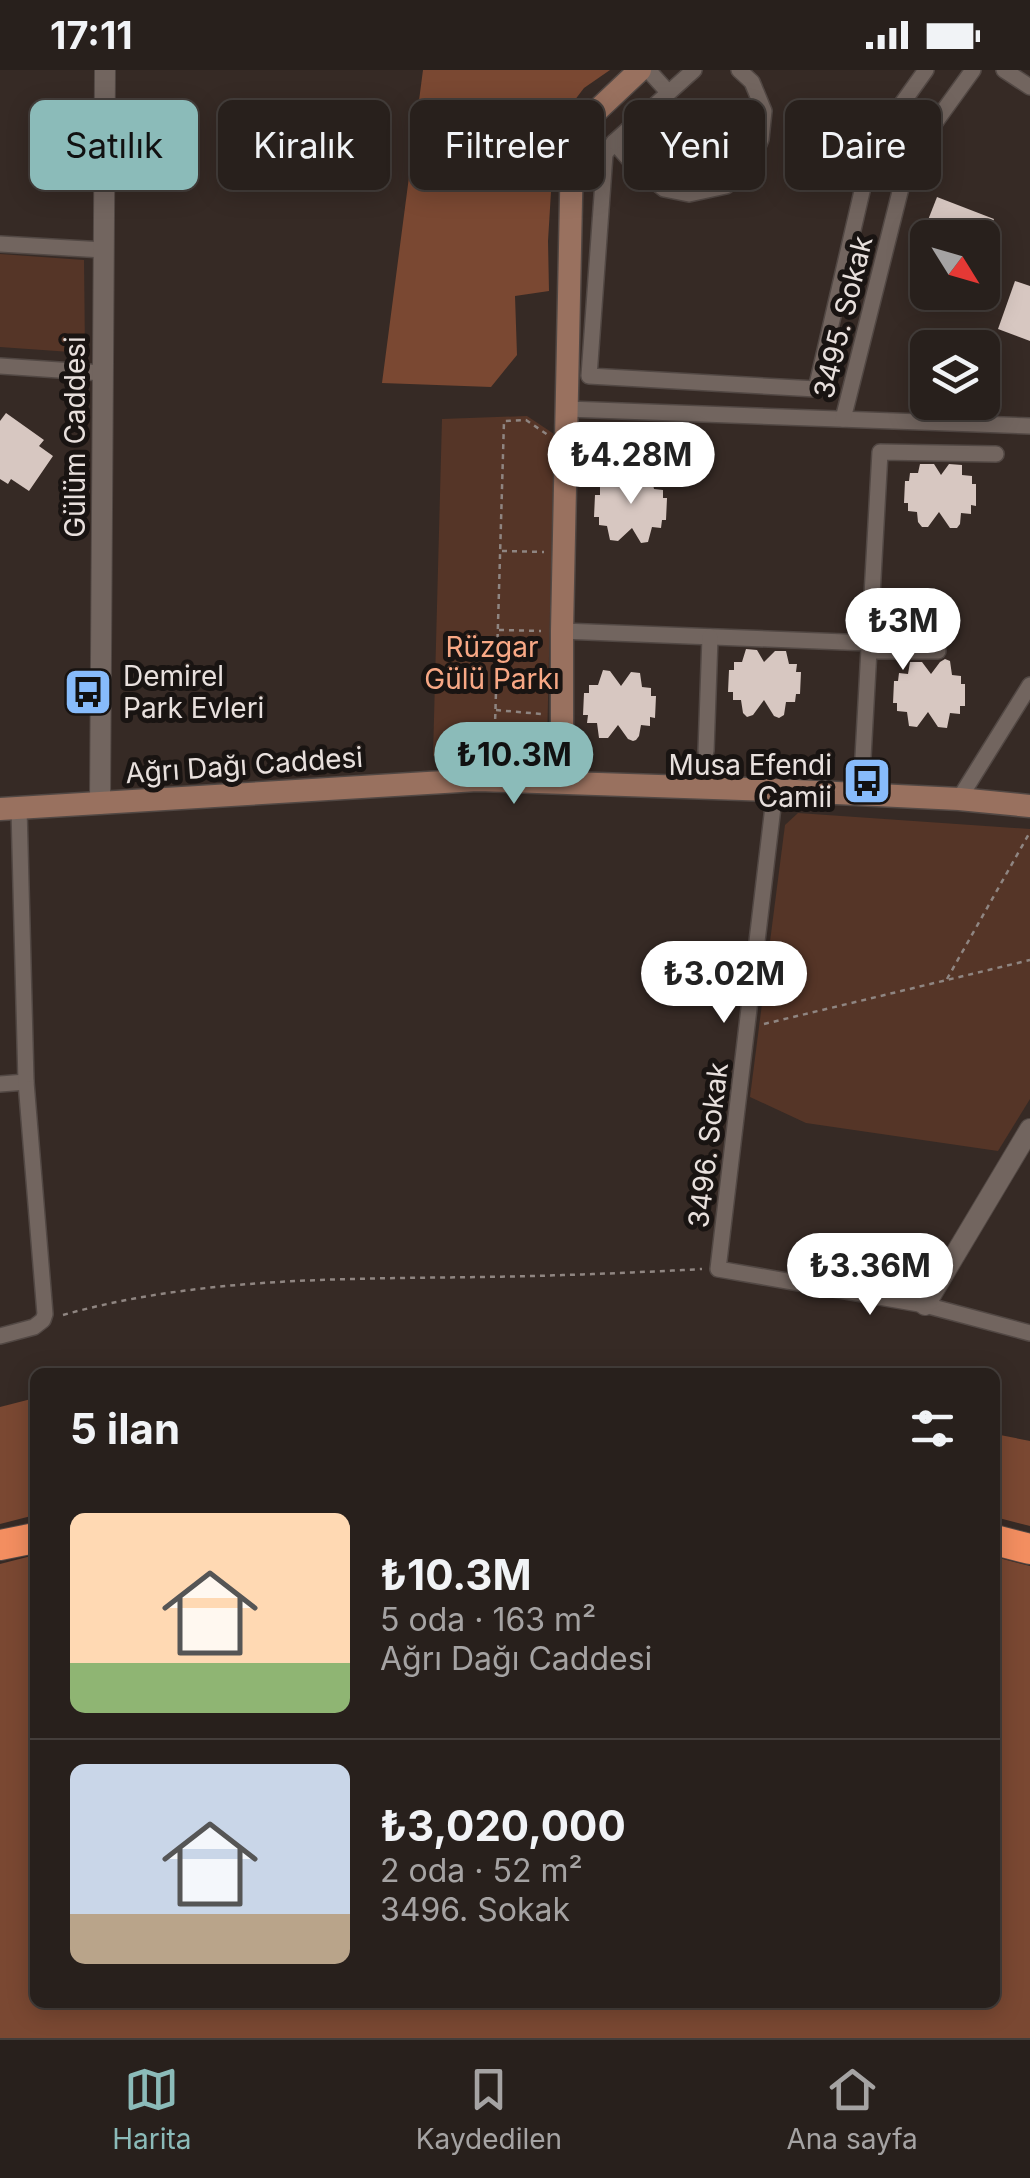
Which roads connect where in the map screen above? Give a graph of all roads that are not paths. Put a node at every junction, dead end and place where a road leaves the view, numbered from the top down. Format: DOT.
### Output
graph roads {
  1 [pos="105,70"];
  2 [pos="640,70"];
  3 [pos="648,70"];
  4 [pos="694,70"];
  5 [pos="739,70"];
  6 [pos="926,70"];
  7 [pos="973,70"];
  8 [pos="1004,70"];
  9 [pos="1030,87"];
  10 [pos="668,92"];
  11 [pos="614,142"];
  12 [pos="0,244"];
  13 [pos="104,250"];
  14 [pos="0,366"];
  15 [pos="103,373"];
  16 [pos="567,409"];
  17 [pos="843,419"];
  18 [pos="1030,426"];
  19 [pos="996,454"];
  20 [pos="562,632"];
  21 [pos="710,637"];
  22 [pos="869,646"];
  23 [pos="938,651"];
  24 [pos="1030,685"];
  25 [pos="706,751"];
  26 [pos="864,756"];
  27 [pos="562,782"];
  28 [pos="775,790"];
  29 [pos="959,799"];
  30 [pos="100,804"];
  31 [pos="1030,806"];
  32 [pos="9,809"];
  33 [pos="26,1082"];
  34 [pos="0,1084"];
  35 [pos="1030,1130"];
  36 [pos="925,1305"];
  37 [pos="1030,1333"];
  38 [pos="0,1336"];
  39 [pos="30,1539"];
  40 [pos="1000,1541"];
  41 [pos="0,1546"];
  42 [pos="1030,1550"];
  1 -- 13 [label="street, Gülüm Caddesi"];
  2 -- 16 [label="main road"];
  3 -- 10 [label="street"];
  4 -- 10 [label="street"];
  5 -- 11 [label="street"];
  6 -- 11 [label="street"];
  7 -- 17 [label="street, 3495. Sokak"];
  8 -- 9 [label="street"];
  10 -- 11 [label="street"];
  12 -- 13 [label="street"];
  13 -- 15 [label="street, Gülüm Caddesi"];
  14 -- 15 [label="street"];
  15 -- 30 [label="street, Gülüm Caddesi"];
  16 -- 17 [label="street"];
  16 -- 20 [label="main road"];
  17 -- 18 [label="street"];
  19 -- 22 [label="street"];
  20 -- 21 [label="street"];
  20 -- 27 [label="main road"];
  21 -- 22 [label="street"];
  21 -- 25 [label="street"];
  22 -- 23 [label="street"];
  22 -- 26 [label="street"];
  24 -- 29 [label="street"];
  27 -- 28 [label="main road, Ağrı Dağı Caddesi"];
  27 -- 30 [label="main road, Ağrı Dağı Caddesi"];
  28 -- 29 [label="main road, Ağrı Dağı Caddesi"];
  28 -- 36 [label="street, 3496. Sokak"];
  29 -- 31 [label="main road, Ağrı Dağı Caddesi"];
  30 -- 32 [label="main road, Ağrı Dağı Caddesi"];
  32 -- 33 [label="street"];
  33 -- 34 [label="street"];
  33 -- 38 [label="street"];
  35 -- 36 [label="street"];
  36 -- 37 [label="street"];
  39 -- 41 [label="highway"];
  40 -- 42 [label="highway"];
}
